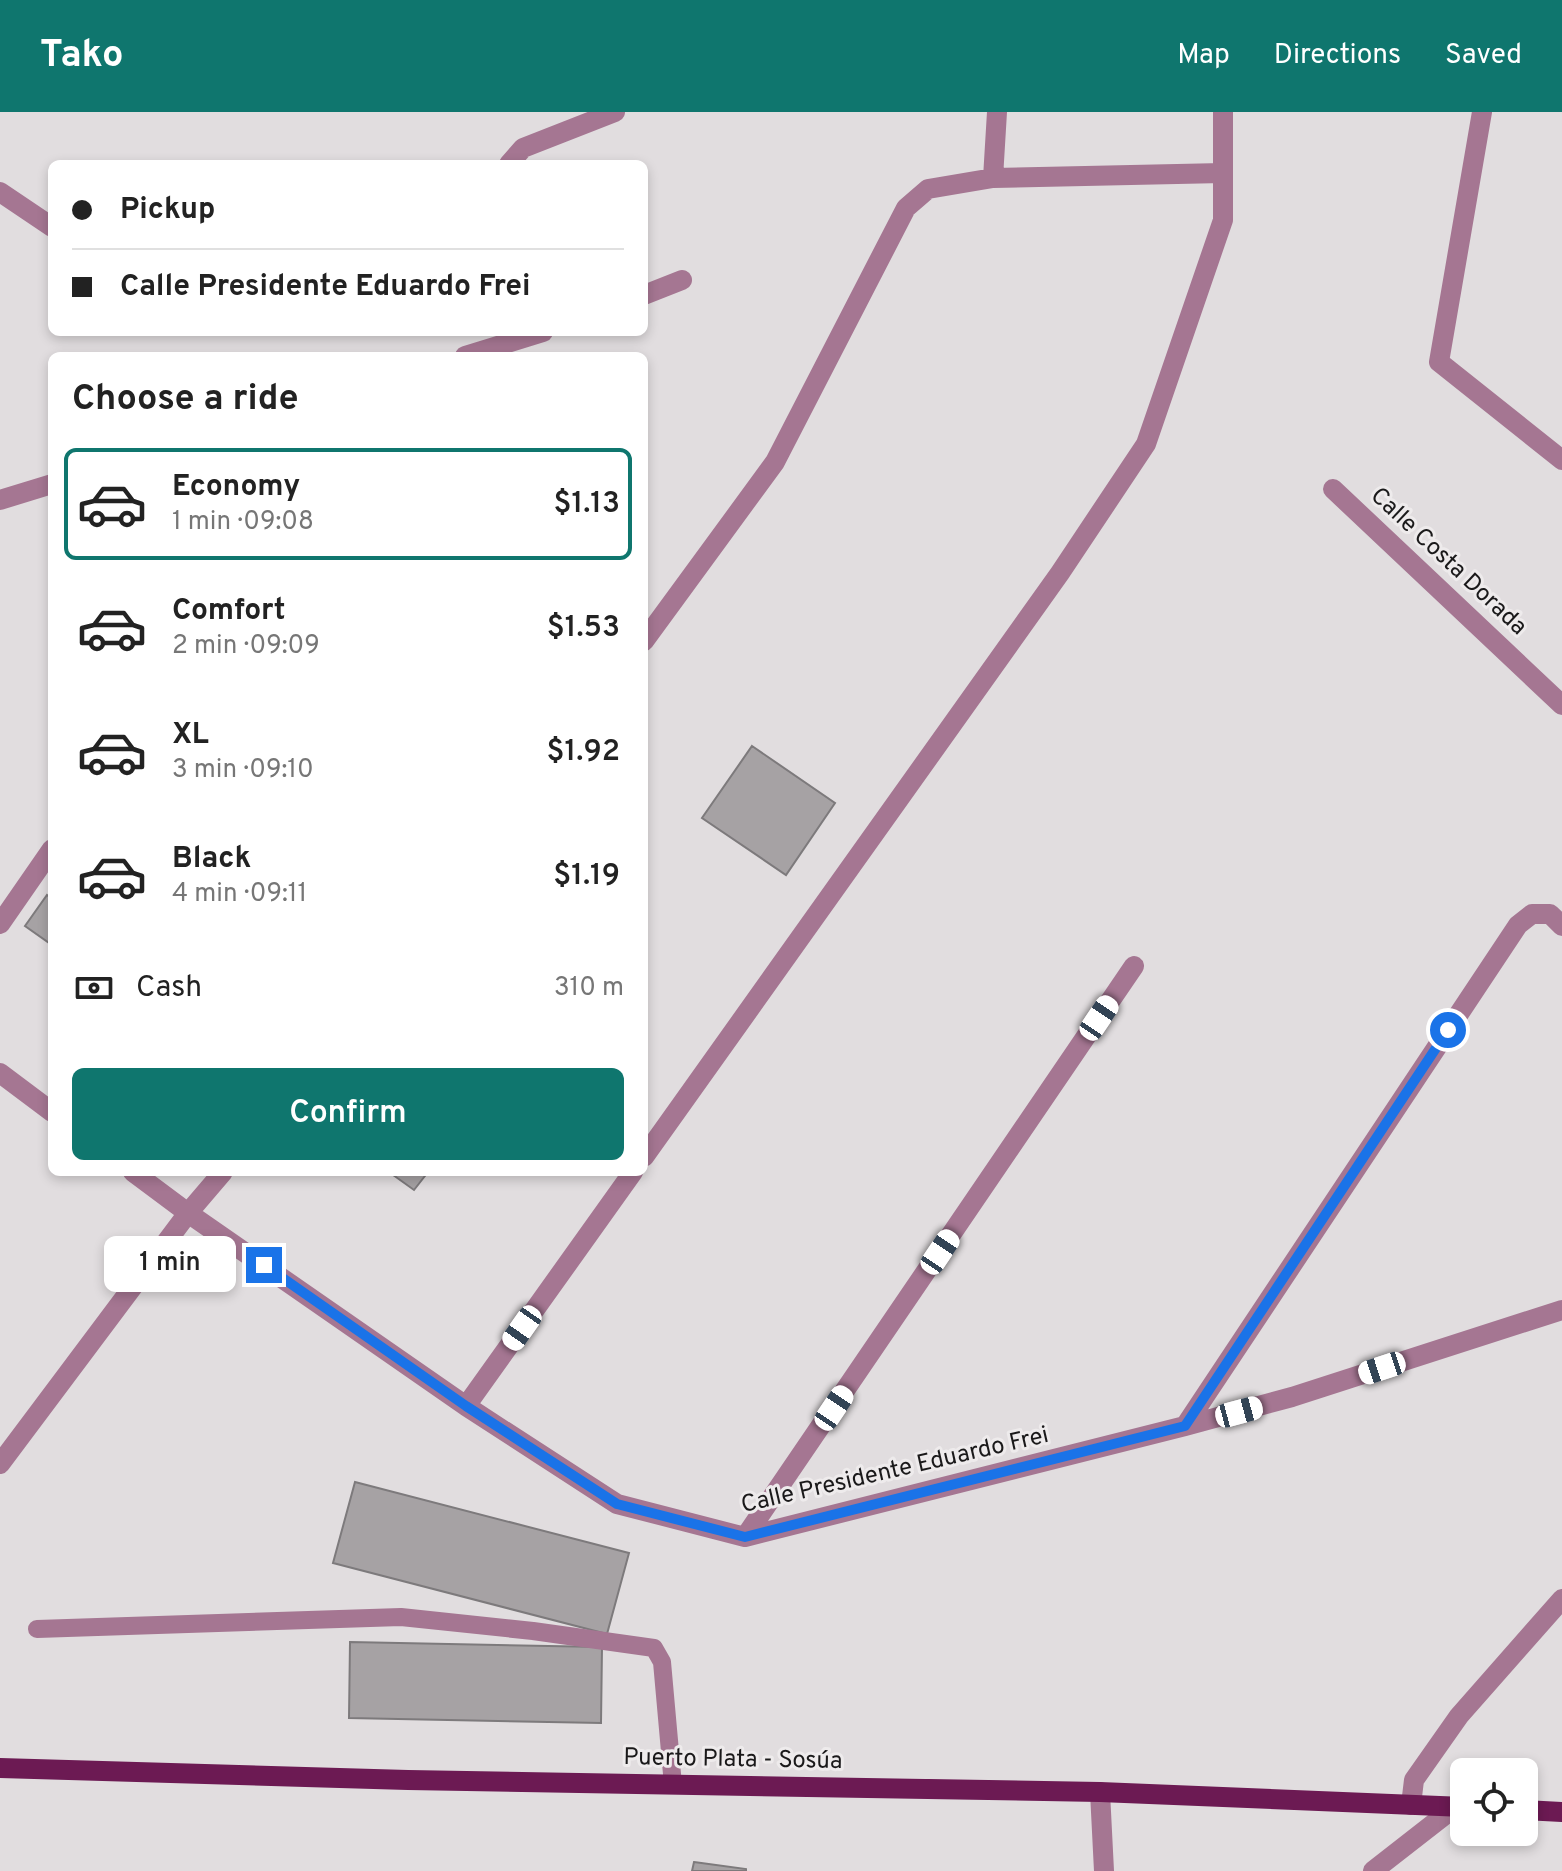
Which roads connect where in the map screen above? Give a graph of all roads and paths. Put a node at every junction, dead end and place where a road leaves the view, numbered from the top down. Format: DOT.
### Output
graph roads {
  1 [pos="615,112"];
  2 [pos="997,112"];
  3 [pos="1223,112"];
  4 [pos="1482,112"];
  5 [pos="512,160"];
  6 [pos="1223,173"];
  7 [pos="993,178"];
  8 [pos="0,192"];
  9 [pos="48,224"];
  10 [pos="682,280"];
  11 [pos="648,293"];
  12 [pos="530,336"];
  13 [pos="478,352"];
  14 [pos="1562,460"];
  15 [pos="48,485"];
  16 [pos="1333,489"];
  17 [pos="0,500"];
  18 [pos="648,636"];
  19 [pos="1562,705"];
  20 [pos="48,855"];
  21 [pos="0,924"];
  22 [pos="1562,926"];
  23 [pos="1134,966"];
  24 [pos="0,1073"];
  25 [pos="48,1109"];
  26 [pos="648,1151"];
  27 [pos="138,1176"];
  28 [pos="220,1176"];
  29 [pos="630,1176"];
  30 [pos="188,1213"];
  31 [pos="1562,1310"];
  32 [pos="466,1406"];
  33 [pos="1185,1426"];
  34 [pos="0,1464"];
  35 [pos="745,1537"];
  36 [pos="1562,1599"];
  37 [pos="37,1629"];
  38 [pos="0,1768"];
  39 [pos="673,1785"];
  40 [pos="1100,1792"];
  41 [pos="1411,1805"];
  42 [pos="1450,1807"];
  43 [pos="1538,1811"];
  44 [pos="1562,1812"];
  45 [pos="1450,1814"];
  46 [pos="1104,1871"];
  47 [pos="1373,1871"];
  1 -- 5 [label="street"];
  2 -- 7 [label="street"];
  3 -- 6 [label="street"];
  4 -- 14 [label="street"];
  6 -- 7 [label="street"];
  6 -- 26 [label="street"];
  7 -- 18 [label="street"];
  8 -- 9 [label="street"];
  10 -- 11 [label="street"];
  12 -- 13 [label="street"];
  15 -- 17 [label="street"];
  16 -- 19 [label="street, Calle Costa Dorada"];
  20 -- 21 [label="street"];
  22 -- 33 [label="street"];
  23 -- 35 [label="street"];
  24 -- 25 [label="street"];
  27 -- 30 [label="street, Calle Presidente Eduardo Frei"];
  28 -- 30 [label="street"];
  29 -- 32 [label="street"];
  30 -- 32 [label="street, Calle Presidente Eduardo Frei"];
  30 -- 34 [label="street"];
  31 -- 33 [label="street, Calle Presidente Eduardo Frei"];
  32 -- 35 [label="street, Calle Presidente Eduardo Frei"];
  33 -- 35 [label="street, Calle Presidente Eduardo Frei"];
  36 -- 41 [label="street"];
  37 -- 39 [label="lane"];
  38 -- 39 [label="main road, Puerto Plata - Sosúa"];
  39 -- 40 [label="main road, Puerto Plata - Sosúa"];
  40 -- 41 [label="main road, Puerto Plata - Sosúa"];
  40 -- 46 [label="street"];
  41 -- 42 [label="main road, Puerto Plata - Sosúa"];
  43 -- 44 [label="main road"];
  45 -- 47 [label="street"];
}
